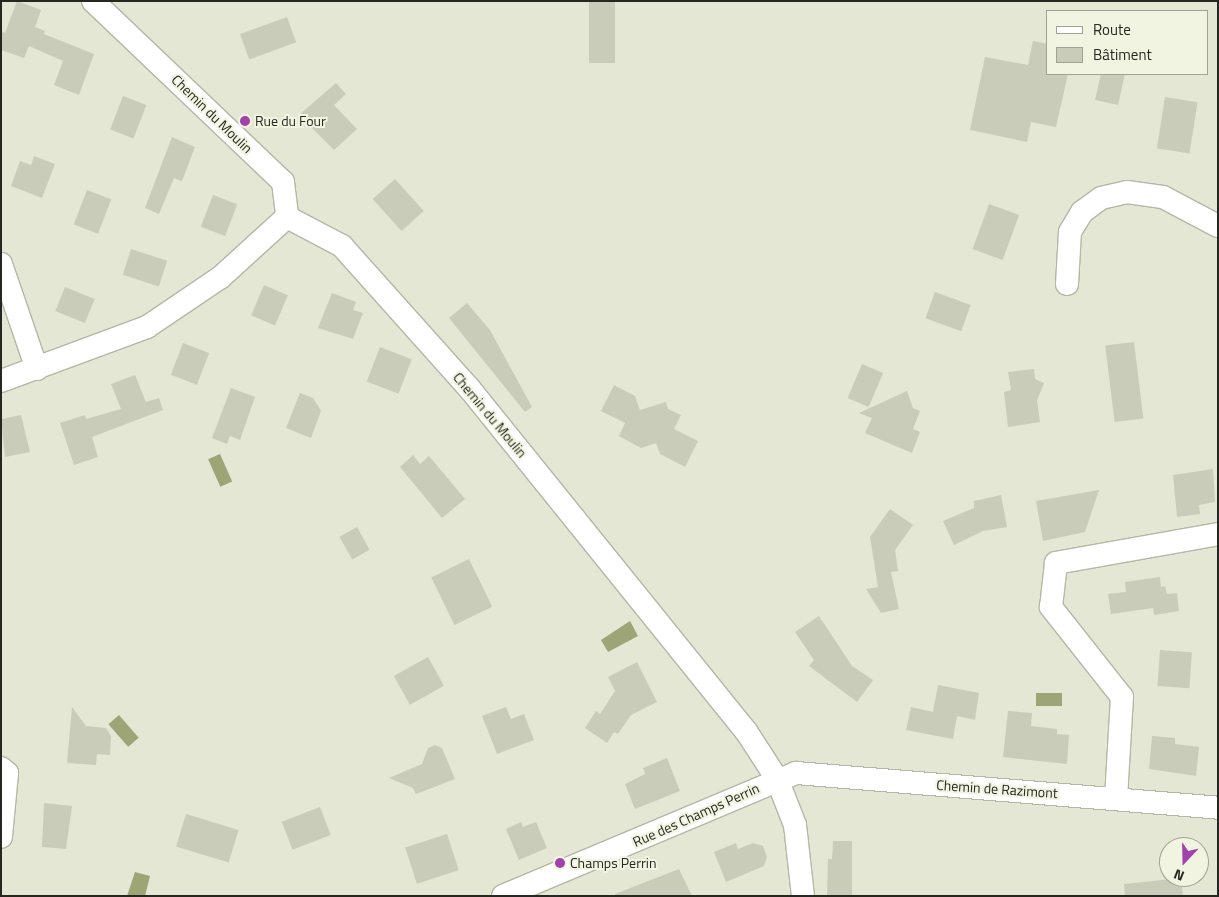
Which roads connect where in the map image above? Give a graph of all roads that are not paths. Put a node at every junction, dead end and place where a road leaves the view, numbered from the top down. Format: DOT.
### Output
graph roads {
  1 [pos="93,1"];
  2 [pos="287,217"];
  3 [pos="1218,226"];
  4 [pos="1,264"];
  5 [pos="1067,284"];
  6 [pos="38,369"];
  7 [pos="1,381"];
  8 [pos="1218,534"];
  9 [pos="1,768"];
  10 [pos="777,779"];
  11 [pos="1116,798"];
  12 [pos="1218,808"];
  13 [pos="1,838"];
  14 [pos="503,896"];
  15 [pos="803,896"];
  1 -- 2 [label="street, Chemin du Moulin"];
  2 -- 6 [label="street"];
  2 -- 10 [label="street, Chemin du Moulin"];
  3 -- 5 [label="street"];
  4 -- 6 [label="street"];
  6 -- 7 [label="street"];
  8 -- 11 [label="street"];
  9 -- 13 [label="street"];
  10 -- 11 [label="street, Chemin de Razimont"];
  10 -- 14 [label="street, Rue des Champs Perrin"];
  10 -- 15 [label="street, Chemin du Moulin"];
  11 -- 12 [label="street, Chemin de Razimont"];
}
